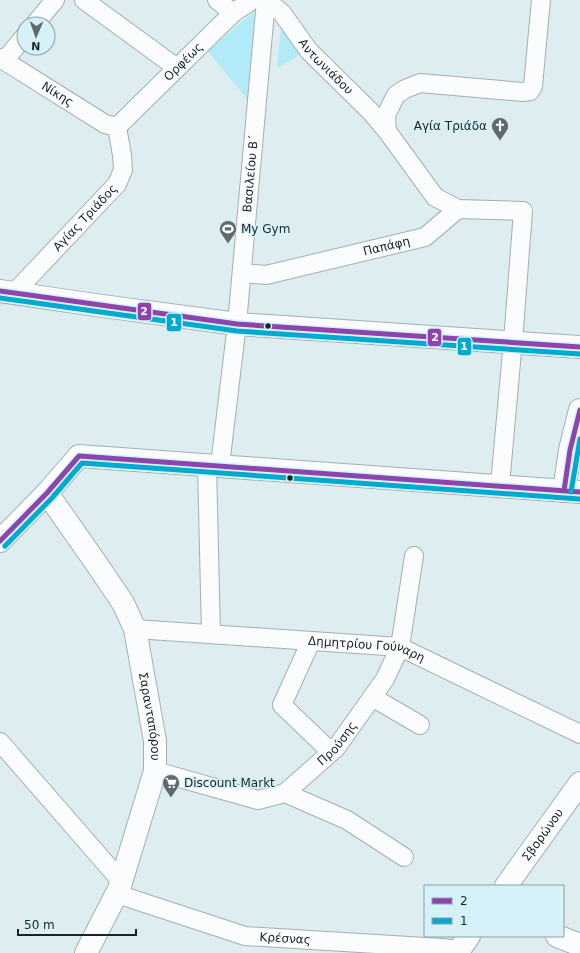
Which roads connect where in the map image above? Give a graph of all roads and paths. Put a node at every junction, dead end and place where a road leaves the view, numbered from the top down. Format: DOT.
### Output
graph roads {
  1 [pos="55,0"];
  2 [pos="84,0"];
  3 [pos="217,0"];
  4 [pos="252,0"];
  5 [pos="266,0"];
  6 [pos="541,0"];
  7 [pos="233,13"];
  8 [pos="42,16"];
  9 [pos="16,45"];
  10 [pos="2,60"];
  11 [pos="177,68"];
  12 [pos="117,127"];
  13 [pos="387,131"];
  14 [pos="458,209"];
  15 [pos="242,273"];
  16 [pos="6,292"];
  17 [pos="237,324"];
  18 [pos="513,343"];
  19 [pos="580,347"];
  20 [pos="580,410"];
  21 [pos="214,465"];
  22 [pos="500,485"];
  23 [pos="572,491"];
  24 [pos="47,493"];
  25 [pos="0,541"];
  26 [pos="414,556"];
  27 [pos="135,629"];
  28 [pos="211,634"];
  29 [pos="311,640"];
  30 [pos="400,647"];
  31 [pos="372,697"];
  32 [pos="420,725"];
  33 [pos="580,734"];
  34 [pos="0,742"];
  35 [pos="331,752"];
  36 [pos="155,771"];
  37 [pos="580,783"];
  38 [pos="285,793"];
  39 [pos="404,857"];
  40 [pos="507,885"];
  41 [pos="119,888"];
  42 [pos="560,937"];
  43 [pos="580,945"];
  44 [pos="462,946"];
  45 [pos="86,953"];
  1 -- 8 [label="street"];
  2 -- 11 [label="street"];
  3 -- 7 [label="street"];
  4 -- 7 [label="street, Ορφέως"];
  5 -- 13 [label="street, Αντωνιάδου"];
  5 -- 15 [label="street, Βασιλείου Β΄"];
  6 -- 13 [label="street"];
  7 -- 11 [label="street, Ορφέως"];
  9 -- 10 [label="street"];
  10 -- 12 [label="street, Νίκης"];
  11 -- 12 [label="street, Ορφέως"];
  12 -- 16 [label="street, Αγίας Τριάδος"];
  13 -- 14 [label="street, Αντωνιάδου"];
  14 -- 15 [label="street, Παπάφη"];
  14 -- 18 [label="street"];
  15 -- 17 [label="street, Βασιλείου Β΄"];
  16 -- 17 [label="street"];
  17 -- 18 [label="street"];
  17 -- 21 [label="street, Βασιλείου Β΄"];
  18 -- 19 [label="street"];
  18 -- 22 [label="street"];
  20 -- 23 [label="street"];
  21 -- 22 [label="street"];
  21 -- 24 [label="street"];
  21 -- 28 [label="street, Βασιλείου Β΄"];
  22 -- 23 [label="street"];
  24 -- 25 [label="street"];
  24 -- 27 [label="street, Σαρανταπόρου"];
  26 -- 30 [label="street, Προύσης"];
  27 -- 28 [label="street, Δημητρίου Γούναρη"];
  27 -- 36 [label="street, Σαρανταπόρου"];
  28 -- 29 [label="street, Δημητρίου Γούναρη"];
  29 -- 30 [label="street, Δημητρίου Γούναρη"];
  29 -- 35 [label="street"];
  30 -- 31 [label="street, Προύσης"];
  30 -- 33 [label="street, Δημητρίου Γούναρη"];
  31 -- 32 [label="street"];
  31 -- 35 [label="street, Προύσης"];
  34 -- 41 [label="street"];
  35 -- 38 [label="street, Προύσης"];
  36 -- 38 [label="street, Προύσης"];
  36 -- 41 [label="street, Σαρανταπόρου"];
  37 -- 40 [label="street, Σβορώνου"];
  38 -- 39 [label="street"];
  41 -- 44 [label="street, Κρέσνας"];
  41 -- 45 [label="street, Σαρανταπόρου"];
  42 -- 43 [label="street"];
}
